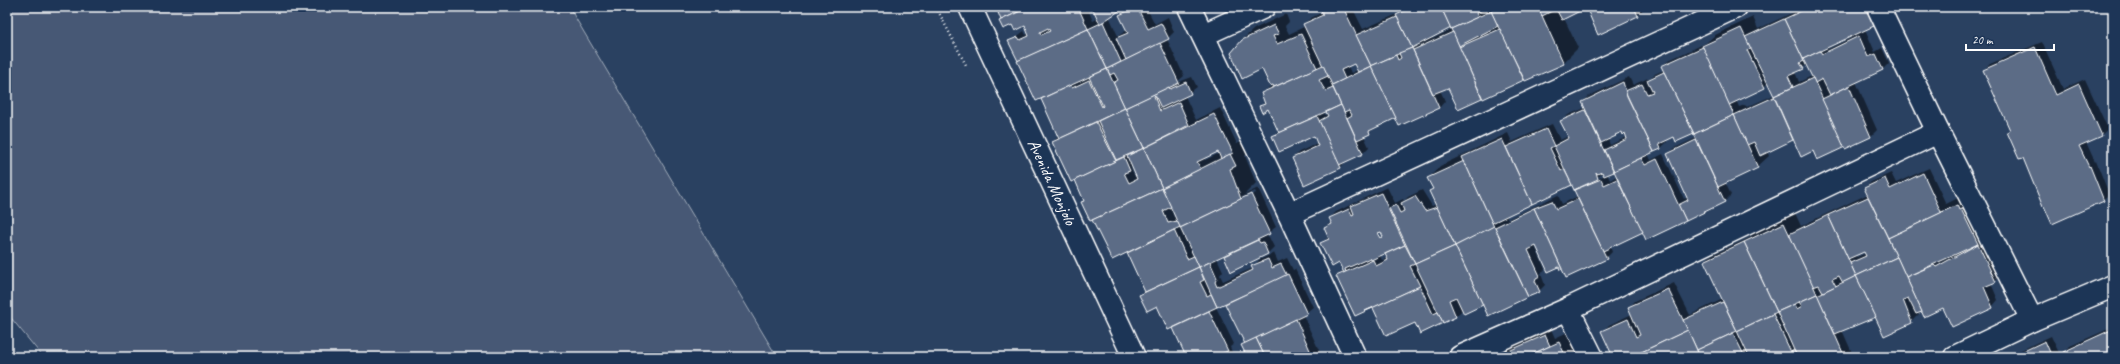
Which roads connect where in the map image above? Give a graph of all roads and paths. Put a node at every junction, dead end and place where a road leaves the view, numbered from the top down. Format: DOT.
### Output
graph roads {
  1 [pos="970,7"];
  2 [pos="1189,7"];
  3 [pos="1264,7"];
  4 [pos="1736,7"];
  5 [pos="1878,7"];
  6 [pos="1203,35"];
  7 [pos="1938,132"];
  8 [pos="1289,214"];
  9 [pos="2113,286"];
  10 [pos="1568,309"];
  11 [pos="2032,320"];
  12 [pos="1134,357"];
  13 [pos="1355,357"];
  14 [pos="1460,357"];
  15 [pos="1592,357"];
  16 [pos="1955,357"];
  1 -- 12 [label="street, Avenida Monjolo"];
  2 -- 6 [label="street"];
  3 -- 6 [label="street"];
  4 -- 8 [label="street"];
  5 -- 7 [label="street"];
  6 -- 8 [label="street"];
  7 -- 10 [label="street"];
  7 -- 11 [label="street"];
  8 -- 13 [label="street"];
  9 -- 11 [label="street"];
  10 -- 14 [label="street"];
  10 -- 15 [label="street"];
  11 -- 16 [label="street"];
}
